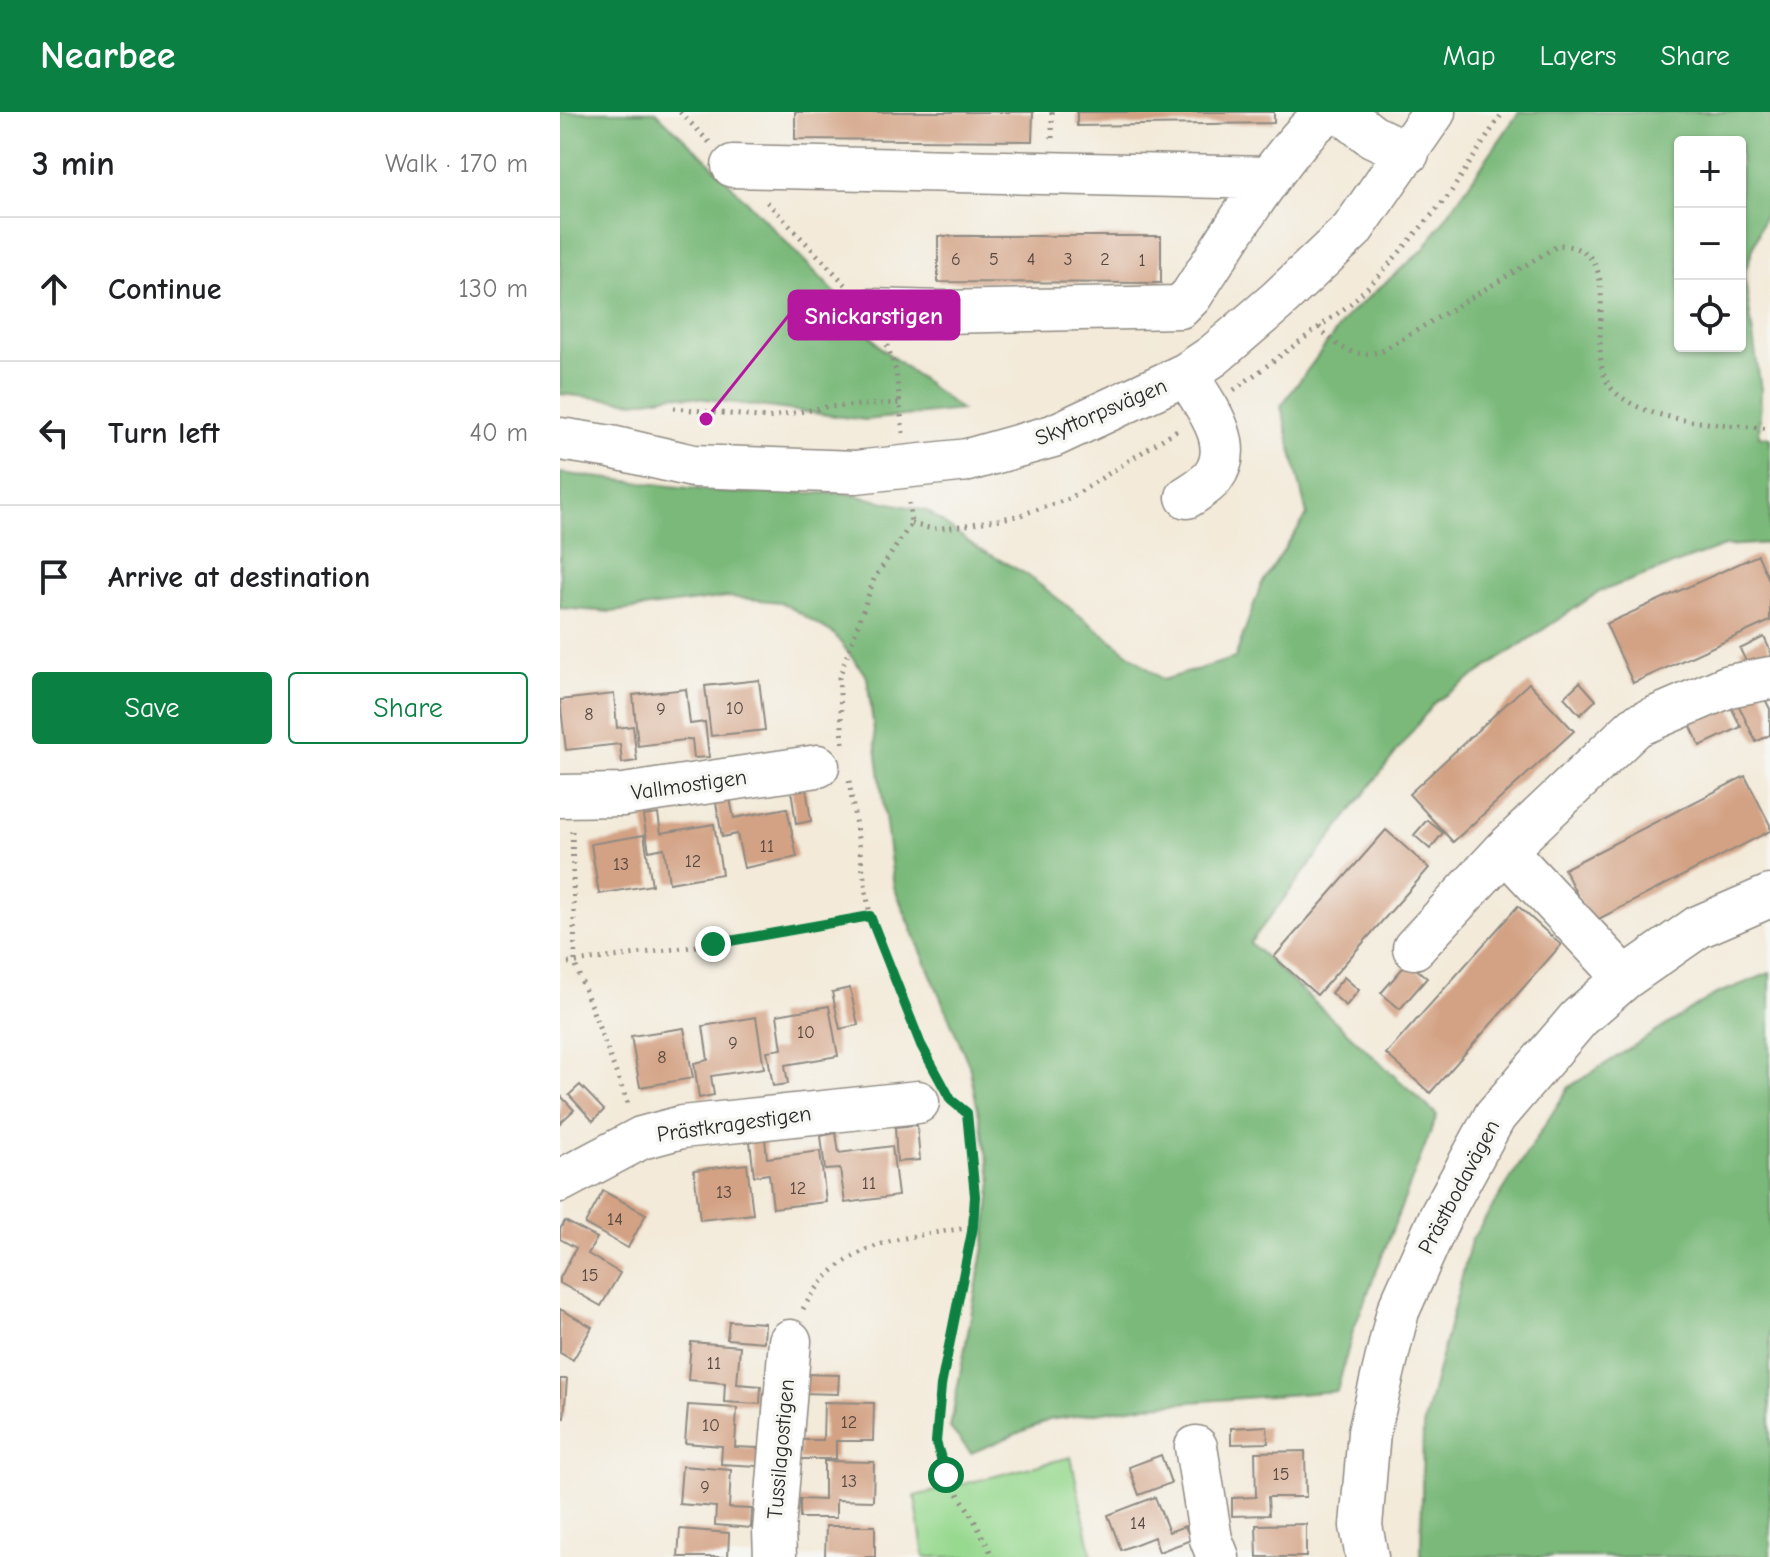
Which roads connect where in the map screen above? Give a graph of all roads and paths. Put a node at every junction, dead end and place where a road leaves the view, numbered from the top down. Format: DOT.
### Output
graph roads {
  1 [pos="680,112"];
  2 [pos="1331,112"];
  3 [pos="1341,112"];
  4 [pos="1434,112"];
  5 [pos="1408,153"];
  6 [pos="733,166"];
  7 [pos="1269,178"];
  8 [pos="870,310"];
  9 [pos="1319,327"];
  10 [pos="1186,374"];
  11 [pos="901,403"];
  12 [pos="674,408"];
  13 [pos="1770,429"];
  14 [pos="560,439"];
  15 [pos="905,446"];
  16 [pos="1187,497"];
  17 [pos="909,501"];
  18 [pos="1770,678"];
  19 [pos="837,764"];
  20 [pos="566,796"];
  21 [pos="1505,850"];
  22 [pos="1770,896"];
  23 [pos="870,916"];
  24 [pos="1414,948"];
  25 [pos="560,964"];
  26 [pos="575,964"];
  27 [pos="1625,978"];
  28 [pos="935,1091"];
  29 [pos="641,1138"];
  30 [pos="560,1181"];
  31 [pos="973,1227"];
  32 [pos="790,1341"];
  33 [pos="1196,1447"];
  34 [pos="775,1557"];
  35 [pos="993,1557"];
  36 [pos="1218,1557"];
  37 [pos="1367,1557"];
  1 -- 6 [label="path"];
  2 -- 7 [label="street"];
  3 -- 5 [label="street"];
  4 -- 5 [label="street, Skyttorpsvägen"];
  5 -- 10 [label="street, Skyttorpsvägen"];
  6 -- 7 [label="street"];
  6 -- 8 [label="path"];
  7 -- 8 [label="street"];
  8 -- 11 [label="path"];
  9 -- 13 [label="path"];
  10 -- 14 [label="street, Skyttorpsvägen, bridge"];
  10 -- 16 [label="street"];
  11 -- 12 [label="path"];
  11 -- 15 [label="path"];
  17 -- 19 [label="path"];
  18 -- 21 [label="street"];
  19 -- 20 [label="street, Vallmostigen"];
  19 -- 23 [label="path"];
  20 -- 26 [label="path"];
  21 -- 24 [label="street"];
  21 -- 27 [label="street"];
  22 -- 27 [label="street, Prästbodavägen"];
  23 -- 26 [label="path"];
  23 -- 28 [label="path"];
  25 -- 26 [label="path"];
  26 -- 29 [label="path"];
  27 -- 37 [label="street, Prästbodavägen"];
  28 -- 29 [label="street, Prästkragestigen"];
  28 -- 31 [label="path"];
  29 -- 30 [label="street, Prästkragestigen"];
  31 -- 32 [label="path"];
  31 -- 35 [label="path"];
  32 -- 34 [label="street, Tussilagostigen"];
  33 -- 36 [label="street"];
}
